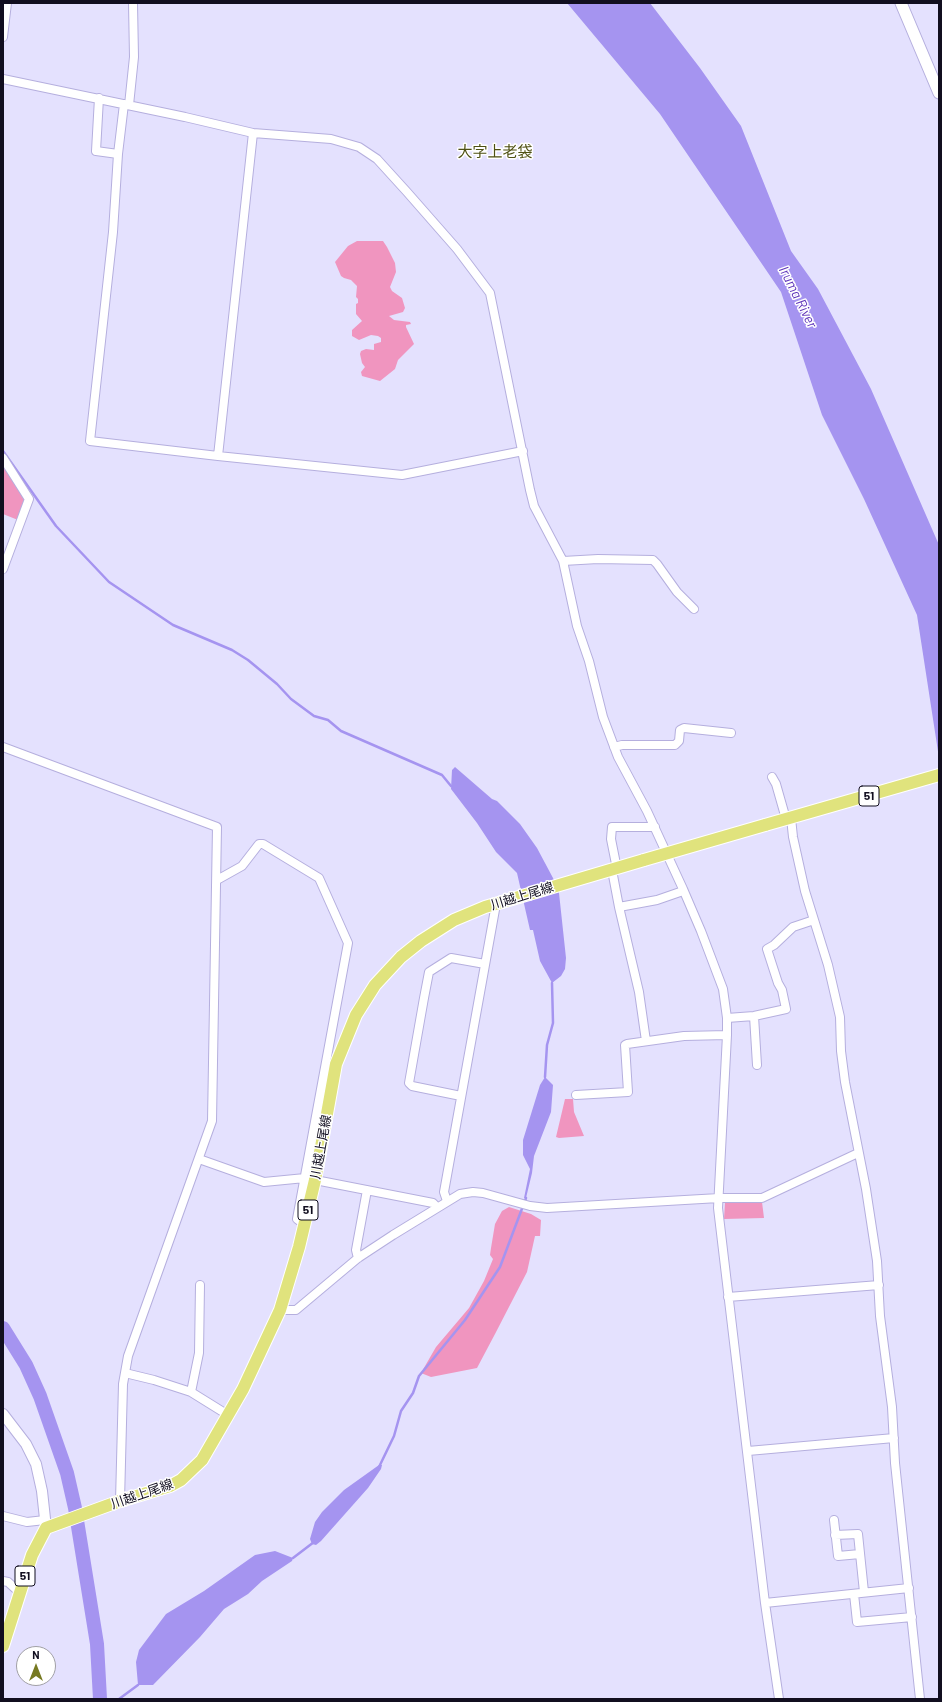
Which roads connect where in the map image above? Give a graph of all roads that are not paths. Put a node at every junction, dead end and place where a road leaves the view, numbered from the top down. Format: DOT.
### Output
graph roads {
  1 [pos="7,3"];
  2 [pos="133,3"];
  3 [pos="901,3"];
  4 [pos="3,37"];
  5 [pos="3,79"];
  6 [pos="939,93"];
  7 [pos="100,98"];
  8 [pos="126,104"];
  9 [pos="253,133"];
  10 [pos="118,154"];
  11 [pos="523,451"];
  12 [pos="218,456"];
  13 [pos="3,458"];
  14 [pos="563,561"];
  15 [pos="3,569"];
  16 [pos="694,609"];
  17 [pos="731,733"];
  18 [pos="3,747"];
  19 [pos="614,747"];
  20 [pos="939,776"];
  21 [pos="772,777"];
  22 [pos="792,818"];
  23 [pos="655,826"];
  24 [pos="615,869"];
  25 [pos="217,880"];
  26 [pos="683,891"];
  27 [pos="496,904"];
  28 [pos="619,907"];
  29 [pos="814,920"];
  30 [pos="485,964"];
  31 [pos="754,1016"];
  32 [pos="727,1018"];
  33 [pos="727,1035"];
  34 [pos="646,1041"];
  35 [pos="757,1065"];
  36 [pos="576,1095"];
  37 [pos="461,1096"];
  38 [pos="858,1153"];
  39 [pos="199,1159"];
  40 [pos="310,1179"];
  41 [pos="367,1190"];
  42 [pos="718,1198"];
  43 [pos="447,1201"];
  44 [pos="437,1207"];
  45 [pos="358,1258"];
  46 [pos="200,1285"];
  47 [pos="878,1285"];
  48 [pos="728,1298"];
  49 [pos="280,1310"];
  50 [pos="125,1373"];
  51 [pos="191,1392"];
  52 [pos="3,1414"];
  53 [pos="228,1415"];
  54 [pos="894,1438"];
  55 [pos="748,1450"];
  56 [pos="120,1501"];
  57 [pos="3,1516"];
  58 [pos="834,1520"];
  59 [pos="45,1524"];
  60 [pos="835,1535"];
  61 [pos="860,1554"];
  62 [pos="3,1581"];
  63 [pos="909,1588"];
  64 [pos="20,1592"];
  65 [pos="864,1592"];
  66 [pos="854,1594"];
  67 [pos="765,1603"];
  68 [pos="912,1617"];
  69 [pos="3,1646"];
  70 [pos="779,1699"];
  71 [pos="920,1699"];
  1 -- 4 [label="street"];
  2 -- 8 [label="street"];
  3 -- 6 [label="main road"];
  5 -- 7 [label="street"];
  7 -- 8 [label="street"];
  7 -- 10 [label="street"];
  8 -- 9 [label="street"];
  8 -- 10 [label="street"];
  9 -- 11 [label="street"];
  9 -- 12 [label="street"];
  10 -- 12 [label="street"];
  11 -- 12 [label="street"];
  11 -- 14 [label="street"];
  13 -- 15 [label="street"];
  14 -- 16 [label="street"];
  14 -- 19 [label="street"];
  17 -- 19 [label="street"];
  18 -- 25 [label="street"];
  19 -- 23 [label="street"];
  20 -- 22 [label="main road, 51"];
  21 -- 22 [label="street"];
  22 -- 24 [label="main road, 川越上尾線 / 51, bridge"];
  22 -- 29 [label="street"];
  23 -- 24 [label="street"];
  23 -- 26 [label="street"];
  24 -- 27 [label="main road, 川越上尾線 / 51"];
  24 -- 28 [label="street"];
  25 -- 39 [label="street"];
  25 -- 40 [label="street"];
  26 -- 28 [label="street"];
  26 -- 32 [label="street"];
  27 -- 30 [label="street"];
  27 -- 40 [label="main road, 川越上尾線 / 51"];
  28 -- 34 [label="street"];
  29 -- 31 [label="street"];
  29 -- 38 [label="street"];
  30 -- 37 [label="street"];
  30 -- 37 [label="street"];
  31 -- 32 [label="street"];
  31 -- 35 [label="street"];
  32 -- 33 [label="street"];
  33 -- 34 [label="street"];
  33 -- 42 [label="street"];
  34 -- 36 [label="street"];
  37 -- 43 [label="street"];
  38 -- 42 [label="street"];
  38 -- 47 [label="street"];
  39 -- 40 [label="street"];
  39 -- 50 [label="street"];
  40 -- 41 [label="street"];
  40 -- 49 [label="main road, 川越上尾線 / 51"];
  41 -- 44 [label="street"];
  41 -- 45 [label="street"];
  42 -- 43 [label="street"];
  42 -- 48 [label="street"];
  43 -- 44 [label="street"];
  44 -- 45 [label="street"];
  45 -- 49 [label="street"];
  46 -- 51 [label="street"];
  47 -- 48 [label="street"];
  47 -- 54 [label="street"];
  48 -- 55 [label="street"];
  49 -- 53 [label="main road, 川越上尾線 / 51"];
  50 -- 51 [label="street"];
  50 -- 56 [label="street"];
  51 -- 53 [label="street"];
  52 -- 59 [label="street"];
  53 -- 56 [label="main road, 川越上尾線 / 51"];
  54 -- 55 [label="street"];
  54 -- 63 [label="street"];
  55 -- 67 [label="street"];
  56 -- 59 [label="main road, 川越上尾線 / 51"];
  57 -- 59 [label="street"];
  58 -- 60 [label="street"];
  59 -- 64 [label="main road, 51"];
  60 -- 61 [label="street"];
  60 -- 61 [label="street"];
  61 -- 65 [label="street"];
  62 -- 64 [label="street"];
  63 -- 65 [label="street"];
  63 -- 68 [label="street"];
  64 -- 69 [label="main road, 51"];
  65 -- 66 [label="street"];
  66 -- 67 [label="street"];
  66 -- 68 [label="street"];
  67 -- 70 [label="street"];
  68 -- 71 [label="street"];
}
